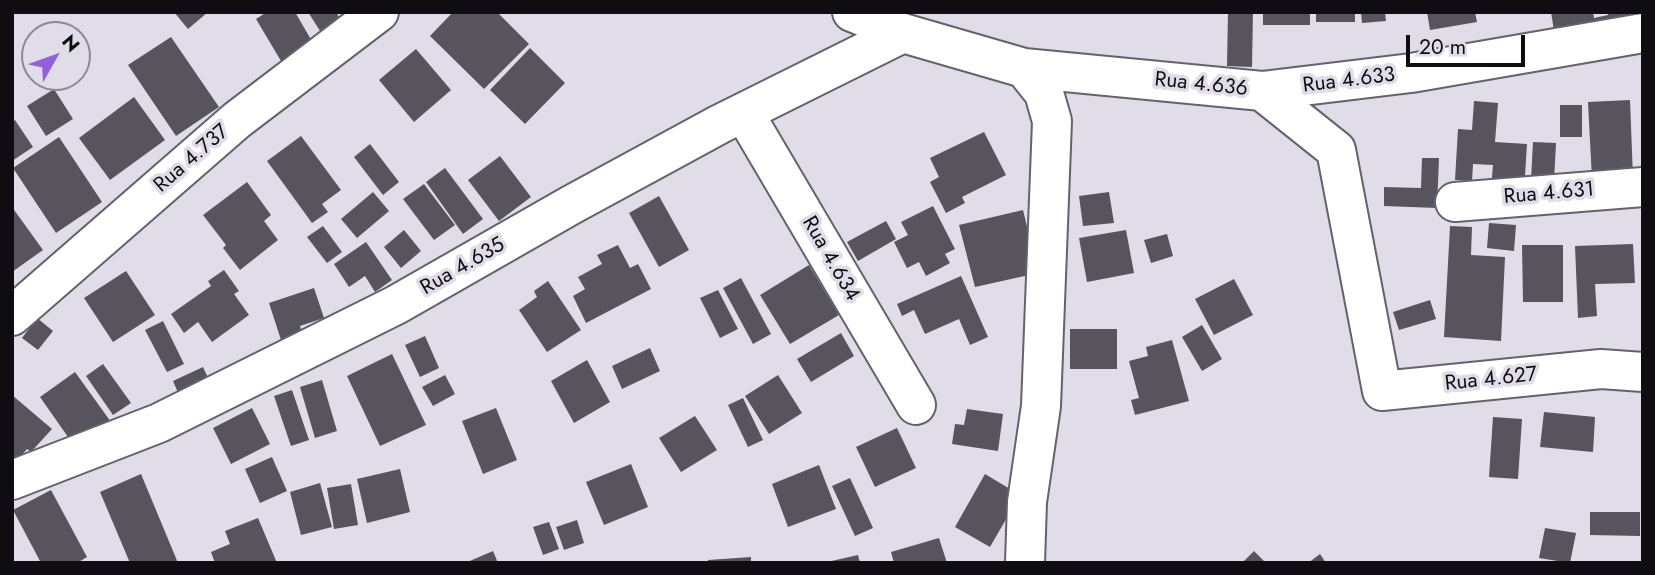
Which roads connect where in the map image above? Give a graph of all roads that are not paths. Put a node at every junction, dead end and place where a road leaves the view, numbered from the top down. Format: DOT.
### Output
graph roads {
  1 [pos="379,12"];
  2 [pos="852,12"];
  3 [pos="904,33"];
  4 [pos="1643,33"];
  5 [pos="1024,68"];
  6 [pos="1262,91"];
  7 [pos="744,113"];
  8 [pos="1643,187"];
  9 [pos="1455,202"];
  10 [pos="12,316"];
  11 [pos="1643,372"];
  12 [pos="1382,391"];
  13 [pos="916,405"];
  14 [pos="12,480"];
  15 [pos="1025,563"];
  1 -- 10 [label="street, Rua 4.737"];
  2 -- 3 [label="street, Rua 4.636"];
  3 -- 5 [label="street, Rua 4.636"];
  3 -- 7 [label="street, Rua 4.635"];
  4 -- 6 [label="street, Rua 4.633"];
  5 -- 6 [label="street, Rua 4.636"];
  5 -- 15 [label="street"];
  6 -- 12 [label="street, Rua 4.636"];
  7 -- 13 [label="street, Rua 4.634"];
  7 -- 14 [label="street, Rua 4.635"];
  8 -- 9 [label="street, Rua 4.631"];
  11 -- 12 [label="street, Rua 4.627"];
}
